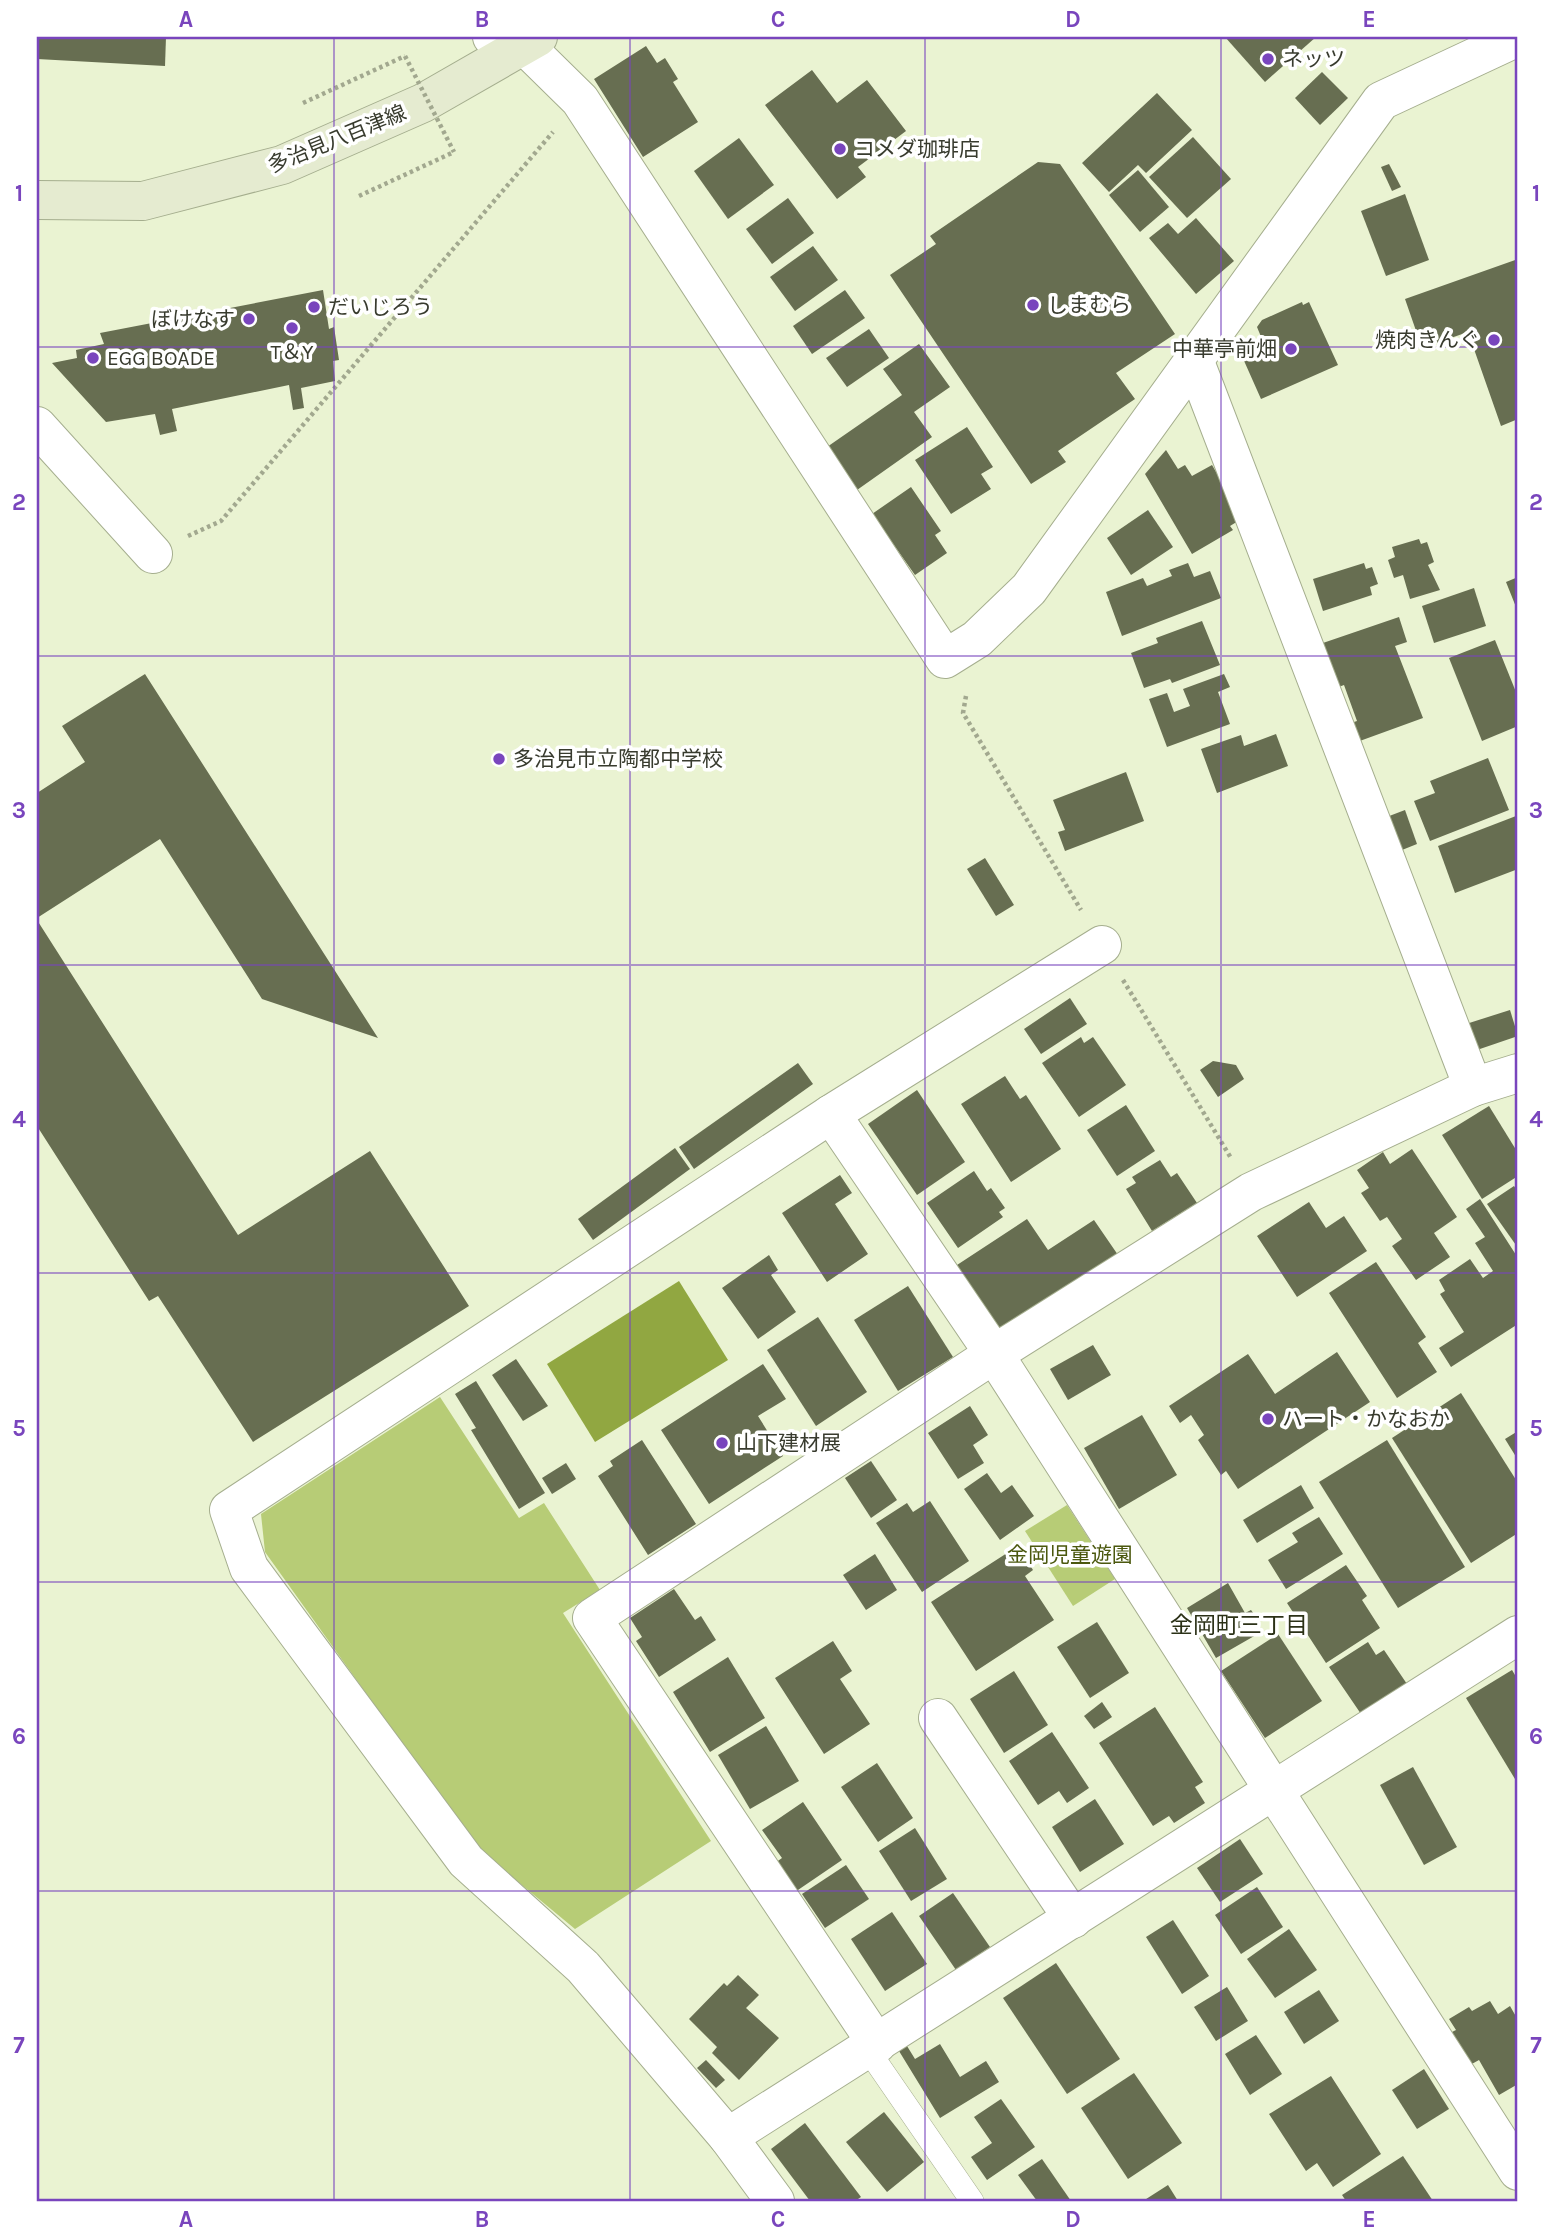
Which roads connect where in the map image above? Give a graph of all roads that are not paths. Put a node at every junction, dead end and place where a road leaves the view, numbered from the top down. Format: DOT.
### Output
graph roads {
  1 [pos="1518,37"];
  2 [pos="518,40"];
  3 [pos="37,200"];
  4 [pos="1195,362"];
  5 [pos="37,426"];
  6 [pos="153,554"];
  7 [pos="1102,945"];
  8 [pos="1518,1073"];
  9 [pos="1473,1087"];
  10 [pos="831,1114"];
  11 [pos="994,1354"];
  12 [pos="1518,1635"];
  13 [pos="938,1718"];
  14 [pos="1275,1792"];
  15 [pos="1073,1919"];
  16 [pos="872,2047"];
  17 [pos="728,2137"];
  18 [pos="1518,2171"];
  19 [pos="775,2201"];
  20 [pos="972,2201"];
  1 -- 4 [label="street"];
  2 -- 3 [label="main road, 多治見八百津線"];
  2 -- 4 [label="street"];
  4 -- 9 [label="street"];
  5 -- 6 [label="street"];
  7 -- 10 [label="street"];
  8 -- 9 [label="street"];
  9 -- 11 [label="street"];
  10 -- 11 [label="street"];
  10 -- 17 [label="street"];
  11 -- 14 [label="street"];
  11 -- 16 [label="street"];
  12 -- 14 [label="street"];
  13 -- 15 [label="street"];
  14 -- 15 [label="street"];
  14 -- 18 [label="street"];
  15 -- 16 [label="street"];
  16 -- 17 [label="street"];
  16 -- 20 [label="lane"];
  17 -- 19 [label="street"];
}
